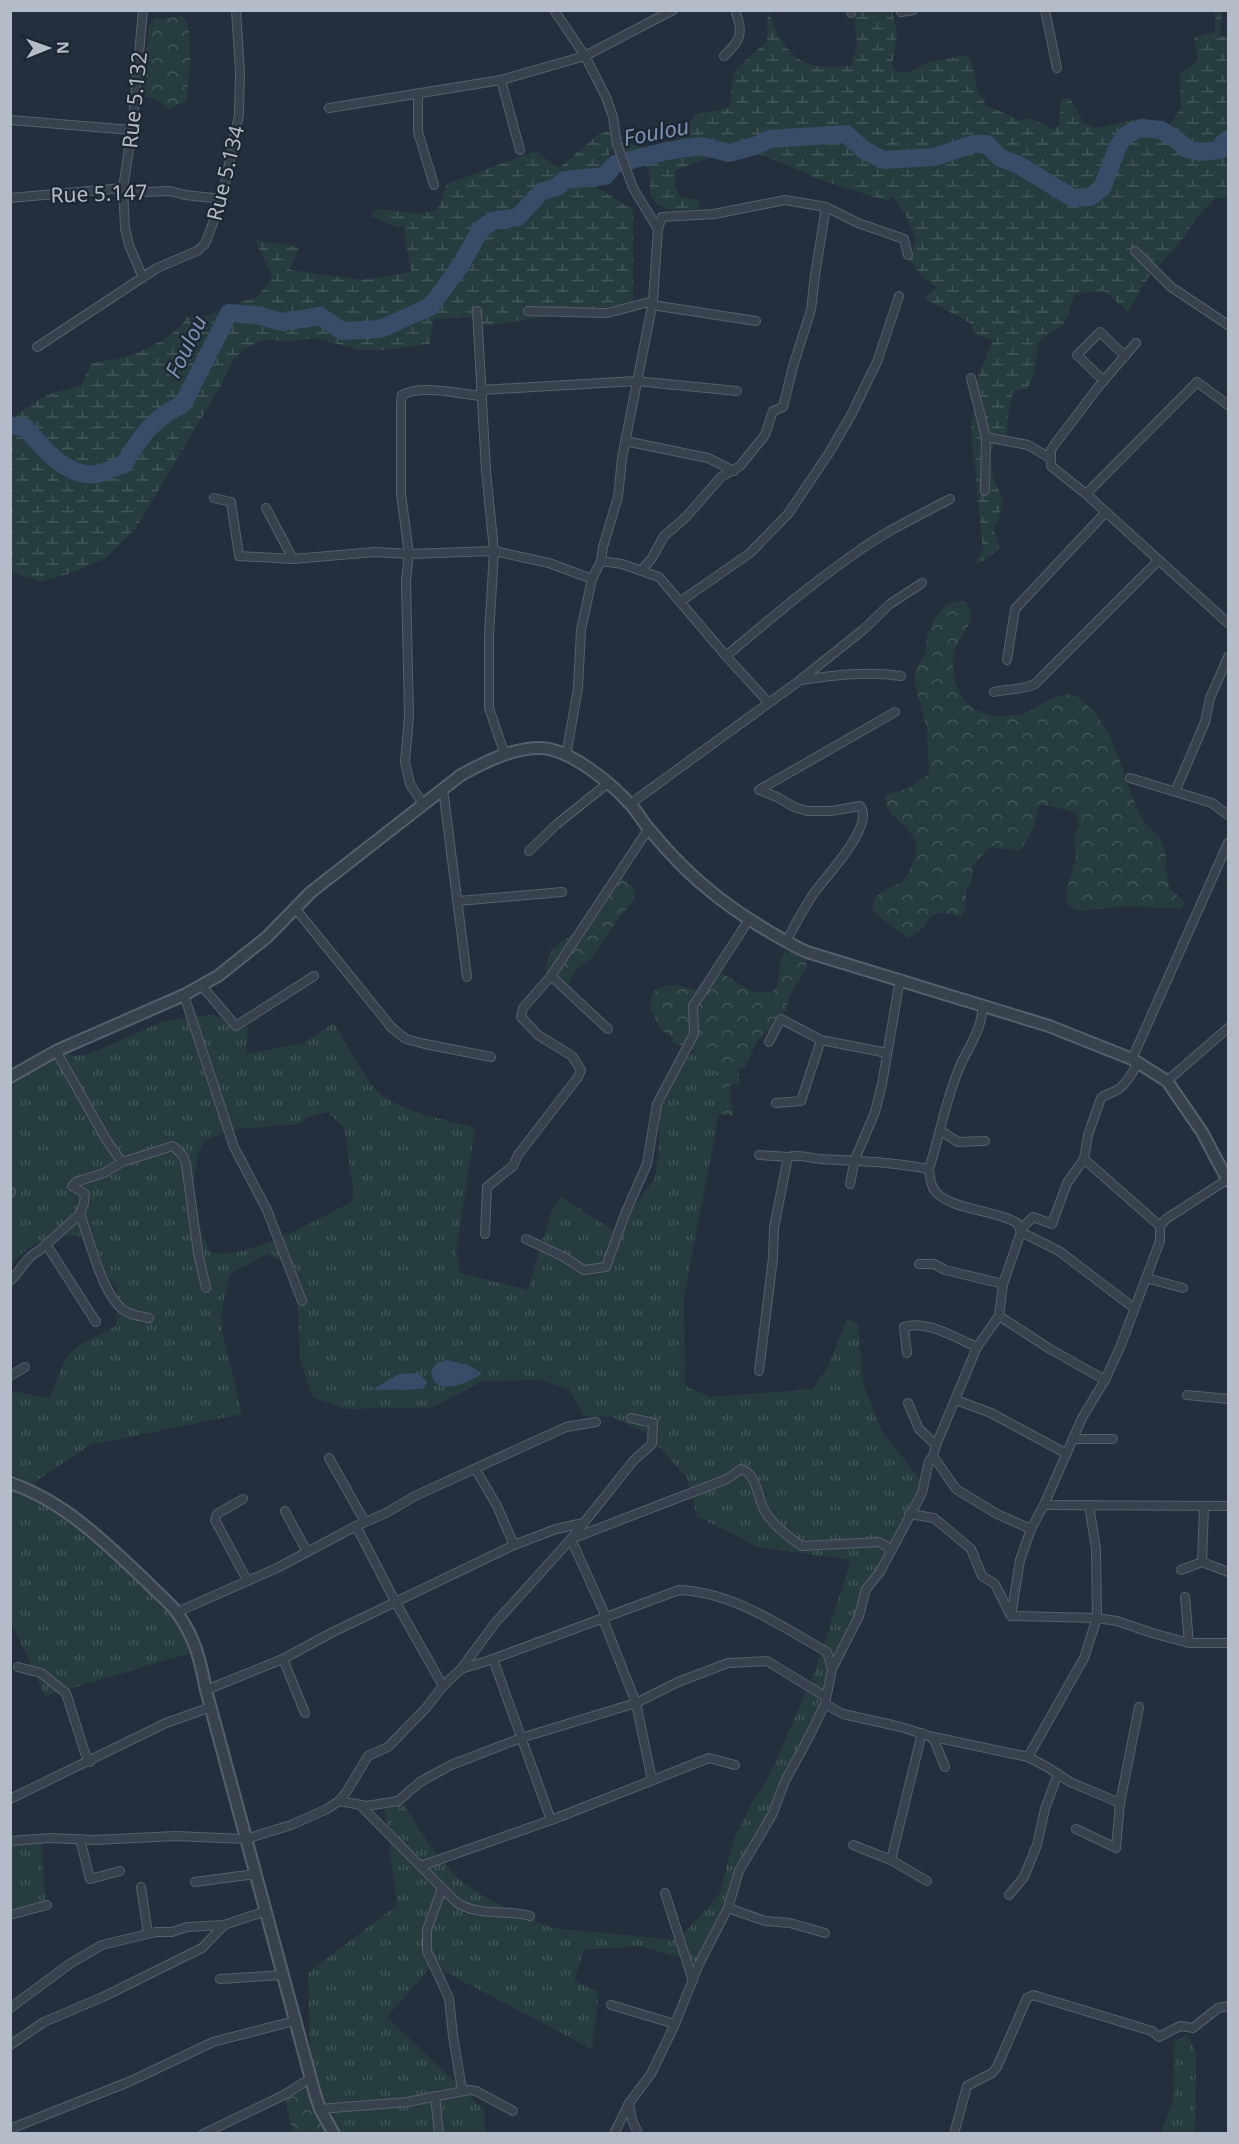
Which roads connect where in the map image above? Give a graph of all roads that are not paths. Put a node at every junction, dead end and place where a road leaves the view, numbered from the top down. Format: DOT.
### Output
graph roads {
  1 [pos="143,10"];
  2 [pos="236,10"];
  3 [pos="554,10"];
  4 [pos="673,10"];
  5 [pos="735,10"];
  6 [pos="914,10"];
  7 [pos="1046,10"];
  8 [pos="901,12"];
  9 [pos="585,56"];
  10 [pos="724,56"];
  11 [pos="1057,68"];
  12 [pos="501,80"];
  13 [pos="418,95"];
  14 [pos="329,108"];
  15 [pos="10,120"];
  16 [pos="132,130"];
  17 [pos="520,150"];
  18 [pos="434,185"];
  19 [pos="123,188"];
  20 [pos="10,198"];
  21 [pos="222,199"];
  22 [pos="826,207"];
  23 [pos="658,228"];
  24 [pos="1136,251"];
  25 [pos="908,255"];
  26 [pos="143,278"];
  27 [pos="899,296"];
  28 [pos="653,303"];
  29 [pos="477,311"];
  30 [pos="528,311"];
  31 [pos="756,321"];
  32 [pos="1228,325"];
  33 [pos="1136,343"];
  34 [pos="37,347"];
  35 [pos="1125,356"];
  36 [pos="971,378"];
  37 [pos="636,381"];
  38 [pos="1104,381"];
  39 [pos="737,391"];
  40 [pos="481,393"];
  41 [pos="1228,405"];
  42 [pos="986,437"];
  43 [pos="625,441"];
  44 [pos="1050,458"];
  45 [pos="734,471"];
  46 [pos="985,491"];
  47 [pos="1086,494"];
  48 [pos="214,498"];
  49 [pos="950,499"];
  50 [pos="266,508"];
  51 [pos="1105,513"];
  52 [pos="494,551"];
  53 [pos="409,554"];
  54 [pos="293,559"];
  55 [pos="1159,560"];
  56 [pos="601,561"];
  57 [pos="641,571"];
  58 [pos="592,579"];
  59 [pos="922,583"];
  60 [pos="681,602"];
  61 [pos="1228,623"];
  62 [pos="726,656"];
  63 [pos="1228,657"];
  64 [pos="1007,660"];
  65 [pos="901,676"];
  66 [pos="799,681"];
  67 [pos="994,692"];
  68 [pos="768,702"];
  69 [pos="895,712"];
  70 [pos="505,755"];
  71 [pos="566,756"];
  72 [pos="1130,778"];
  73 [pos="607,784"];
  74 [pos="443,789"];
  75 [pos="1174,792"];
  76 [pos="423,804"];
  77 [pos="630,804"];
  78 [pos="1228,815"];
  79 [pos="649,828"];
  80 [pos="1228,843"];
  81 [pos="529,851"];
  82 [pos="562,892"];
  83 [pos="458,901"];
  84 [pos="295,908"];
  85 [pos="750,918"];
  86 [pos="786,942"];
  87 [pos="314,976"];
  88 [pos="551,976"];
  89 [pos="467,977"];
  90 [pos="900,979"];
  91 [pos="201,985"];
  92 [pos="184,995"];
  93 [pos="982,1005"];
  94 [pos="1228,1028"];
  95 [pos="608,1029"];
  96 [pos="821,1040"];
  97 [pos="769,1042"];
  98 [pos="56,1051"];
  99 [pos="887,1053"];
  100 [pos="491,1056"];
  101 [pos="1135,1061"];
  102 [pos="10,1077"];
  103 [pos="1167,1080"];
  104 [pos="776,1103"];
  105 [pos="941,1131"];
  106 [pos="985,1141"];
  107 [pos="759,1155"];
  108 [pos="788,1157"];
  109 [pos="855,1159"];
  110 [pos="1084,1159"];
  111 [pos="122,1162"];
  112 [pos="929,1168"];
  113 [pos="1228,1180"];
  114 [pos="850,1184"];
  115 [pos="80,1214"];
  116 [pos="1160,1226"];
  117 [pos="1021,1231"];
  118 [pos="485,1234"];
  119 [pos="526,1239"];
  120 [pos="46,1245"];
  121 [pos="919,1264"];
  122 [pos="1146,1278"];
  123 [pos="10,1281"];
  124 [pos="1003,1284"];
  125 [pos="206,1288"];
  126 [pos="1183,1288"];
  127 [pos="302,1301"];
  128 [pos="1134,1308"];
  129 [pos="999,1316"];
  130 [pos="149,1318"];
  131 [pos="96,1322"];
  132 [pos="977,1347"];
  133 [pos="907,1353"];
  134 [pos="25,1367"];
  135 [pos="759,1371"];
  136 [pos="10,1376"];
  137 [pos="1105,1380"];
  138 [pos="1187,1395"];
  139 [pos="1228,1399"];
  140 [pos="956,1400"];
  141 [pos="908,1403"];
  142 [pos="631,1418"];
  143 [pos="596,1422"];
  144 [pos="1074,1438"];
  145 [pos="1113,1439"];
  146 [pos="936,1445"];
  147 [pos="1067,1454"];
  148 [pos="329,1458"];
  149 [pos="930,1462"];
  150 [pos="476,1470"];
  151 [pos="10,1483"];
  152 [pos="243,1499"];
  153 [pos="1044,1505"];
  154 [pos="1089,1505"];
  155 [pos="1204,1506"];
  156 [pos="1228,1506"];
  157 [pos="285,1511"];
  158 [pos="909,1514"];
  159 [pos="365,1522"];
  160 [pos="583,1523"];
  161 [pos="356,1526"];
  162 [pos="1031,1529"];
  163 [pos="571,1539"];
  164 [pos="514,1545"];
  165 [pos="891,1549"];
  166 [pos="307,1552"];
  167 [pos="1202,1562"];
  168 [pos="1181,1570"];
  169 [pos="1228,1572"];
  170 [pos="247,1580"];
  171 [pos="1185,1597"];
  172 [pos="396,1603"];
  173 [pos="177,1612"];
  174 [pos="1011,1616"];
  175 [pos="604,1618"];
  176 [pos="1097,1618"];
  177 [pos="1189,1642"];
  178 [pos="1228,1643"];
  179 [pos="283,1659"];
  180 [pos="493,1659"];
  181 [pos="18,1667"];
  182 [pos="460,1669"];
  183 [pos="832,1669"];
  184 [pos="443,1686"];
  185 [pos="206,1690"];
  186 [pos="826,1700"];
  187 [pos="636,1703"];
  188 [pos="211,1707"];
  189 [pos="1139,1707"];
  190 [pos="305,1713"];
  191 [pos="926,1735"];
  192 [pos="521,1738"];
  193 [pos="1028,1757"];
  194 [pos="90,1761"];
  195 [pos="735,1765"];
  196 [pos="945,1767"];
  197 [pos="1058,1774"];
  198 [pos="652,1780"];
  199 [pos="10,1799"];
  200 [pos="339,1801"];
  201 [pos="1120,1803"];
  202 [pos="360,1805"];
  203 [pos="551,1820"];
  204 [pos="1076,1829"];
  205 [pos="80,1839"];
  206 [pos="246,1839"];
  207 [pos="10,1841"];
  208 [pos="853,1845"];
  209 [pos="891,1860"];
  210 [pos="421,1866"];
  211 [pos="120,1871"];
  212 [pos="255,1874"];
  213 [pos="927,1881"];
  214 [pos="195,1882"];
  215 [pos="141,1887"];
  216 [pos="442,1887"];
  217 [pos="665,1893"];
  218 [pos="1009,1895"];
  219 [pos="47,1905"];
  220 [pos="728,1908"];
  221 [pos="266,1911"];
  222 [pos="10,1916"];
  223 [pos="530,1916"];
  224 [pos="224,1925"];
  225 [pos="825,1933"];
  226 [pos="148,1934"];
  227 [pos="282,1975"];
  228 [pos="220,1979"];
  229 [pos="693,1981"];
  230 [pos="611,2005"];
  231 [pos="1228,2007"];
  232 [pos="10,2008"];
  233 [pos="294,2021"];
  234 [pos="675,2024"];
  235 [pos="10,2045"];
  236 [pos="311,2078"];
  237 [pos="462,2090"];
  238 [pos="435,2096"];
  239 [pos="629,2103"];
  240 [pos="320,2109"];
  241 [pos="513,2111"];
  242 [pos="10,2129"];
  243 [pos="203,2133"];
  244 [pos="334,2133"];
  245 [pos="439,2133"];
  246 [pos="614,2133"];
  247 [pos="639,2133"];
  248 [pos="954,2133"];
  1 -- 16 [label="street, Rue 5.132"];
  2 -- 21 [label="street, Rue 5.134"];
  3 -- 9 [label="street"];
  4 -- 9 [label="street"];
  5 -- 10 [label="street"];
  6 -- 8 [label="street"];
  7 -- 11 [label="street"];
  9 -- 12 [label="street"];
  9 -- 23 [label="street"];
  12 -- 13 [label="street"];
  12 -- 17 [label="street"];
  13 -- 14 [label="street"];
  13 -- 18 [label="street"];
  15 -- 16 [label="street"];
  16 -- 19 [label="street, Rue 5.132"];
  19 -- 20 [label="street, Rue 5.147"];
  19 -- 21 [label="street, Rue 5.147"];
  19 -- 26 [label="street, Rue 5.132"];
  21 -- 26 [label="street, Rue 5.134"];
  22 -- 23 [label="street"];
  22 -- 25 [label="street"];
  22 -- 45 [label="street"];
  23 -- 28 [label="street"];
  24 -- 32 [label="street"];
  26 -- 34 [label="street, Rue 5.134"];
  27 -- 60 [label="street"];
  28 -- 30 [label="street"];
  28 -- 31 [label="street"];
  28 -- 37 [label="street"];
  29 -- 40 [label="street"];
  33 -- 35 [label="street"];
  35 -- 38 [label="street"];
  35 -- 38 [label="street"];
  36 -- 42 [label="street"];
  37 -- 39 [label="street"];
  37 -- 40 [label="street"];
  37 -- 43 [label="street"];
  38 -- 44 [label="street"];
  40 -- 52 [label="street"];
  40 -- 53 [label="street"];
  41 -- 47 [label="street"];
  42 -- 44 [label="street"];
  42 -- 46 [label="street"];
  43 -- 45 [label="street"];
  43 -- 56 [label="street"];
  44 -- 47 [label="street"];
  45 -- 57 [label="street"];
  47 -- 51 [label="street"];
  48 -- 54 [label="street"];
  49 -- 62 [label="street"];
  50 -- 54 [label="street"];
  51 -- 55 [label="street"];
  51 -- 64 [label="street"];
  52 -- 53 [label="street"];
  52 -- 58 [label="street"];
  52 -- 70 [label="street"];
  53 -- 54 [label="street"];
  53 -- 76 [label="street"];
  55 -- 61 [label="street"];
  55 -- 67 [label="street"];
  56 -- 57 [label="street"];
  56 -- 58 [label="street"];
  57 -- 60 [label="street"];
  58 -- 71 [label="street"];
  59 -- 66 [label="street"];
  60 -- 62 [label="street"];
  62 -- 68 [label="street"];
  63 -- 75 [label="street"];
  65 -- 66 [label="street"];
  66 -- 68 [label="street"];
  68 -- 77 [label="street"];
  69 -- 86 [label="street"];
  70 -- 71 [label="street"];
  70 -- 74 [label="street"];
  71 -- 73 [label="street"];
  72 -- 75 [label="street"];
  73 -- 77 [label="street"];
  73 -- 81 [label="street"];
  74 -- 76 [label="street"];
  74 -- 83 [label="street"];
  75 -- 78 [label="street"];
  76 -- 84 [label="street"];
  77 -- 79 [label="street"];
  79 -- 85 [label="street"];
  79 -- 88 [label="street"];
  80 -- 101 [label="street"];
  82 -- 83 [label="street"];
  83 -- 89 [label="street"];
  84 -- 91 [label="street"];
  84 -- 100 [label="street"];
  85 -- 86 [label="street"];
  85 -- 119 [label="street"];
  86 -- 90 [label="street"];
  87 -- 91 [label="street"];
  88 -- 95 [label="street"];
  88 -- 118 [label="street"];
  90 -- 93 [label="street"];
  90 -- 99 [label="street"];
  91 -- 92 [label="street"];
  92 -- 98 [label="street"];
  92 -- 127 [label="street"];
  93 -- 101 [label="street"];
  93 -- 105 [label="street"];
  94 -- 103 [label="street"];
  96 -- 97 [label="street"];
  96 -- 99 [label="street"];
  96 -- 104 [label="street"];
  98 -- 102 [label="street"];
  98 -- 111 [label="street"];
  99 -- 109 [label="street"];
  101 -- 103 [label="street"];
  101 -- 110 [label="street"];
  103 -- 113 [label="street"];
  105 -- 106 [label="street"];
  105 -- 112 [label="street"];
  107 -- 108 [label="street"];
  108 -- 109 [label="street"];
  108 -- 135 [label="street"];
  109 -- 112 [label="street"];
  109 -- 114 [label="street"];
  110 -- 116 [label="street"];
  110 -- 117 [label="street"];
  111 -- 115 [label="street"];
  111 -- 125 [label="street"];
  112 -- 117 [label="street"];
  113 -- 116 [label="street"];
  115 -- 120 [label="street"];
  115 -- 130 [label="street"];
  116 -- 122 [label="street"];
  117 -- 124 [label="street"];
  117 -- 128 [label="street"];
  120 -- 123 [label="street"];
  120 -- 131 [label="street"];
  121 -- 124 [label="street"];
  122 -- 126 [label="street"];
  122 -- 128 [label="street"];
  124 -- 129 [label="street"];
  128 -- 137 [label="street"];
  129 -- 132 [label="street"];
  129 -- 137 [label="street"];
  132 -- 133 [label="street"];
  132 -- 140 [label="street"];
  134 -- 136 [label="street"];
  137 -- 144 [label="street"];
  138 -- 139 [label="street"];
  140 -- 146 [label="street"];
  140 -- 147 [label="street"];
  141 -- 146 [label="street"];
  142 -- 160 [label="street"];
  143 -- 150 [label="street"];
  144 -- 145 [label="street"];
  144 -- 147 [label="street"];
  146 -- 149 [label="street"];
  147 -- 153 [label="street"];
  148 -- 159 [label="street"];
  149 -- 158 [label="street"];
  149 -- 162 [label="street"];
  150 -- 159 [label="street"];
  150 -- 164 [label="street"];
  151 -- 173 [label="street"];
  152 -- 170 [label="street"];
  153 -- 154 [label="street"];
  153 -- 162 [label="street"];
  154 -- 155 [label="street"];
  154 -- 176 [label="street"];
  155 -- 156 [label="street"];
  155 -- 167 [label="street"];
  157 -- 166 [label="street"];
  158 -- 165 [label="street"];
  158 -- 174 [label="street"];
  159 -- 161 [label="street"];
  160 -- 163 [label="street"];
  160 -- 164 [label="street"];
  161 -- 166 [label="street"];
  161 -- 172 [label="street"];
  162 -- 174 [label="street"];
  163 -- 165 [label="street"];
  163 -- 175 [label="street"];
  163 -- 182 [label="street"];
  164 -- 172 [label="street"];
  165 -- 183 [label="street"];
  166 -- 170 [label="street"];
  167 -- 168 [label="street"];
  167 -- 169 [label="street"];
  170 -- 173 [label="street"];
  171 -- 177 [label="street"];
  172 -- 179 [label="street"];
  172 -- 184 [label="street"];
  173 -- 185 [label="street"];
  174 -- 176 [label="street"];
  175 -- 180 [label="street"];
  175 -- 183 [label="street"];
  175 -- 187 [label="street"];
  176 -- 177 [label="street"];
  176 -- 193 [label="street"];
  177 -- 178 [label="street"];
  179 -- 185 [label="street"];
  179 -- 190 [label="street"];
  180 -- 182 [label="street"];
  180 -- 192 [label="street"];
  181 -- 194 [label="street"];
  182 -- 184 [label="street"];
  183 -- 186 [label="street"];
  184 -- 200 [label="street"];
  185 -- 188 [label="street"];
  186 -- 187 [label="street"];
  186 -- 191 [label="street"];
  186 -- 220 [label="street"];
  187 -- 192 [label="street"];
  187 -- 198 [label="street"];
  188 -- 194 [label="street"];
  188 -- 206 [label="street"];
  189 -- 201 [label="street"];
  191 -- 193 [label="street"];
  191 -- 196 [label="street"];
  191 -- 209 [label="street"];
  192 -- 202 [label="street"];
  192 -- 203 [label="street"];
  193 -- 197 [label="street"];
  194 -- 199 [label="street"];
  195 -- 198 [label="street"];
  197 -- 201 [label="street"];
  197 -- 218 [label="street"];
  198 -- 203 [label="street"];
  200 -- 202 [label="street"];
  200 -- 206 [label="street"];
  201 -- 204 [label="street"];
  202 -- 210 [label="street"];
  203 -- 210 [label="street"];
  205 -- 206 [label="street"];
  205 -- 207 [label="street"];
  205 -- 211 [label="street"];
  206 -- 212 [label="street"];
  208 -- 209 [label="street"];
  209 -- 213 [label="street"];
  210 -- 216 [label="street"];
  212 -- 214 [label="street"];
  212 -- 221 [label="street"];
  215 -- 226 [label="street"];
  216 -- 223 [label="street"];
  216 -- 237 [label="street"];
  217 -- 229 [label="street"];
  219 -- 222 [label="street"];
  220 -- 225 [label="street"];
  220 -- 229 [label="street"];
  221 -- 224 [label="street"];
  221 -- 227 [label="street"];
  224 -- 226 [label="street"];
  224 -- 235 [label="street"];
  226 -- 232 [label="street"];
  227 -- 228 [label="street"];
  227 -- 233 [label="street"];
  229 -- 234 [label="street"];
  230 -- 234 [label="street"];
  231 -- 248 [label="street"];
  233 -- 236 [label="street"];
  233 -- 242 [label="street"];
  234 -- 239 [label="street"];
  236 -- 240 [label="street"];
  236 -- 243 [label="street"];
  237 -- 238 [label="street"];
  237 -- 241 [label="street"];
  238 -- 240 [label="street"];
  238 -- 245 [label="street"];
  239 -- 246 [label="street"];
  239 -- 247 [label="street"];
  240 -- 244 [label="street"];
}
